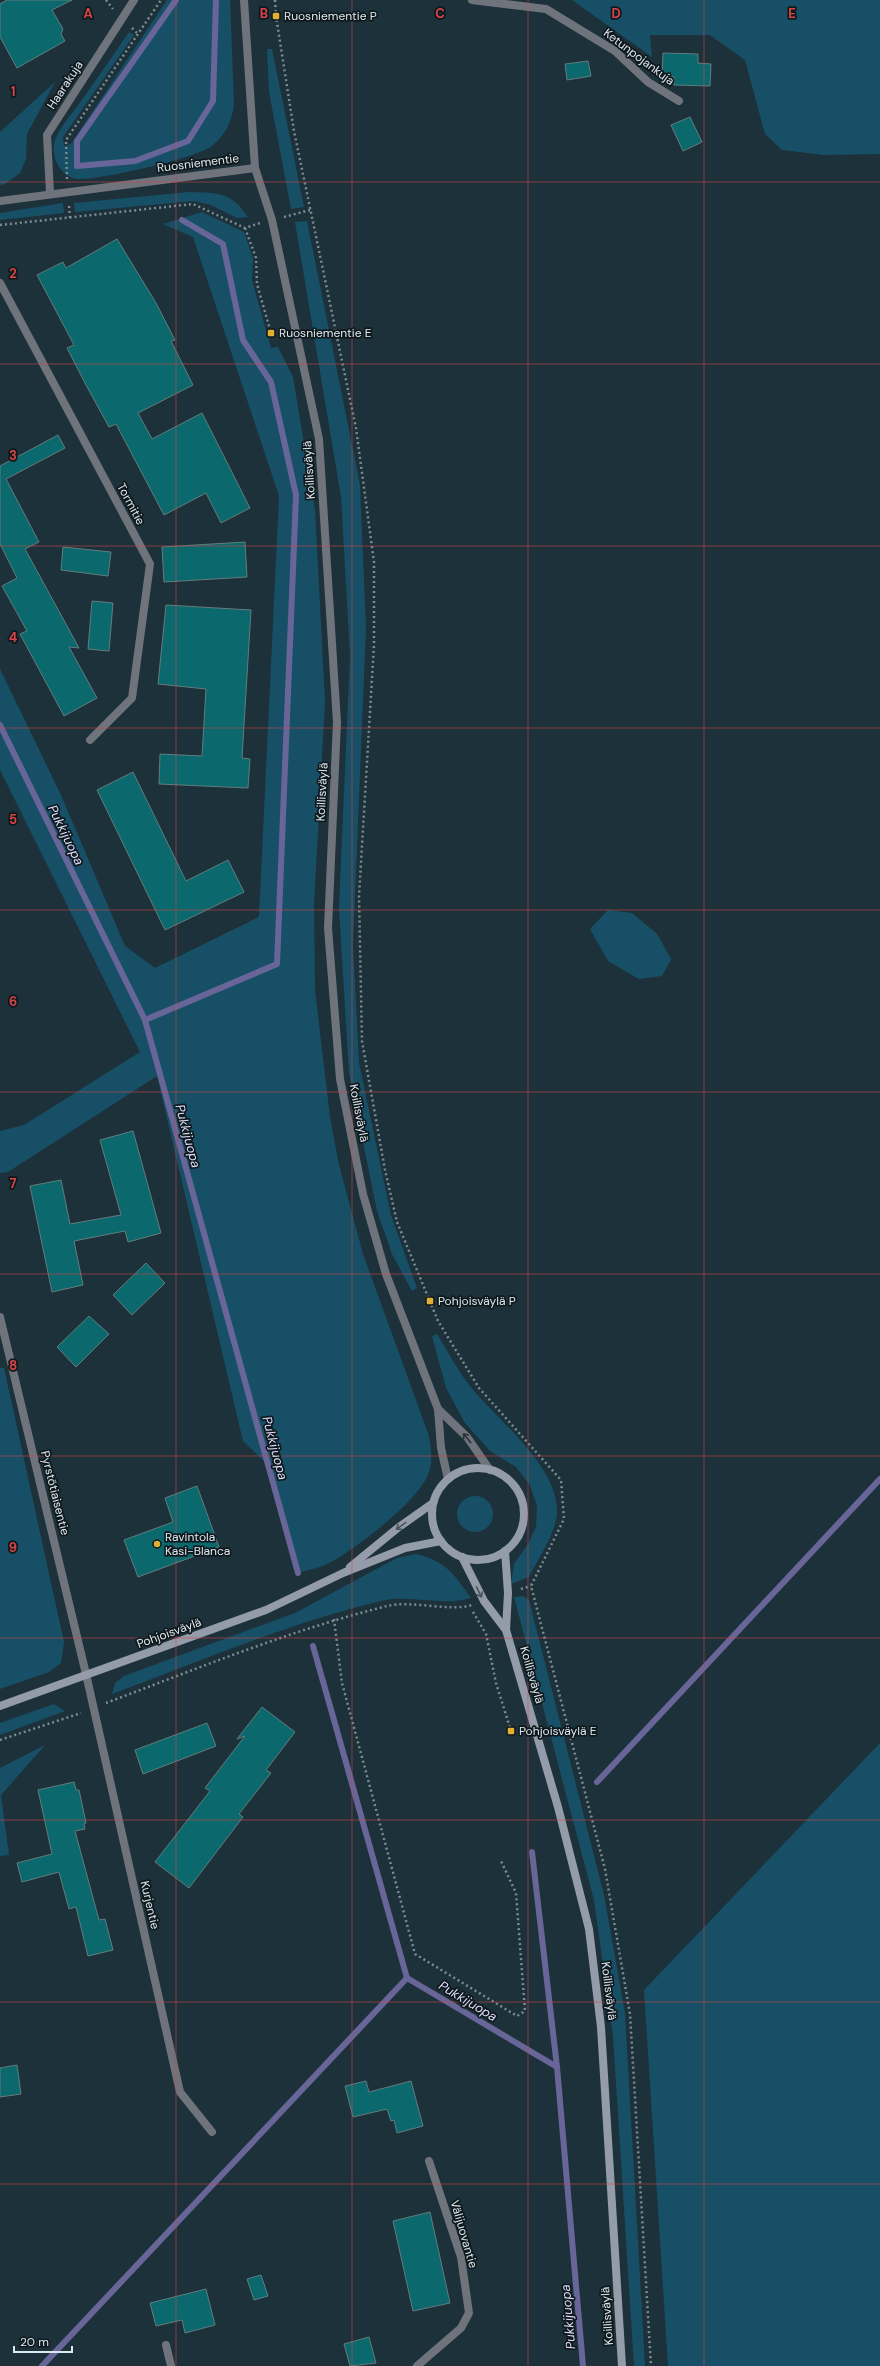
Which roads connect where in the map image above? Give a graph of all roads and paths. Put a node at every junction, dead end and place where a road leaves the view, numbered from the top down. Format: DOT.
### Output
graph roads {
  1 [pos="106,0"];
  2 [pos="134,0"];
  3 [pos="161,0"];
  4 [pos="244,0"];
  5 [pos="275,0"];
  6 [pos="472,0"];
  7 [pos="108,4"];
  8 [pos="679,101"];
  9 [pos="255,168"];
  10 [pos="68,191"];
  11 [pos="50,193"];
  12 [pos="0,201"];
  13 [pos="310,210"];
  14 [pos="272,220"];
  15 [pos="0,225"];
  16 [pos="245,228"];
  17 [pos="0,283"];
  18 [pos="271,334"];
  19 [pos="90,740"];
  20 [pos="0,1317"];
  21 [pos="438,1409"];
  22 [pos="490,1470"];
  23 [pos="448,1479"];
  24 [pos="433,1503"];
  25 [pos="441,1542"];
  26 [pos="505,1551"];
  27 [pos="462,1557"];
  28 [pos="343,1573"];
  29 [pos="531,1586"];
  30 [pos="508,1593"];
  31 [pos="484,1601"];
  32 [pos="470,1606"];
  33 [pos="334,1619"];
  34 [pos="506,1630"];
  35 [pos="86,1674"];
  36 [pos="0,1706"];
  37 [pos="94,1708"];
  38 [pos="511,1731"];
  39 [pos="0,1740"];
  40 [pos="501,1861"];
  41 [pos="212,2132"];
  42 [pos="429,2161"];
  43 [pos="166,2345"];
  44 [pos="171,2366"];
  45 [pos="417,2366"];
  46 [pos="622,2366"];
  47 [pos="651,2366"];
  1 -- 7 [label="path"];
  2 -- 11 [label="street, Haarakuja"];
  3 -- 10 [label="path"];
  4 -- 9 [label="street, Ruosniementie"];
  5 -- 13 [label="path"];
  6 -- 8 [label="street, Ketunpojankuja"];
  9 -- 10 [label="street, Ruosniementie"];
  9 -- 14 [label="street, Koillisväylä"];
  10 -- 11 [label="street, Ruosniementie"];
  11 -- 12 [label="street, Ruosniementie"];
  13 -- 14 [label="path"];
  13 -- 29 [label="path"];
  14 -- 16 [label="path"];
  14 -- 21 [label="street, Koillisväylä"];
  15 -- 16 [label="path"];
  16 -- 18 [label="path"];
  17 -- 19 [label="street, Tormitie"];
  20 -- 35 [label="street, Pyrstötiaisentie"];
  22 -- 21 [label="street, Koillisväylä, one-way"];
  21 -- 23 [label="street, Koillisväylä"];
  22 -- 23 [label="main road"];
  22 -- 26 [label="main road"];
  23 -- 24 [label="main road"];
  24 -- 25 [label="main road"];
  24 -- 28 [label="main road, Pohjoisväylä, one-way"];
  25 -- 27 [label="main road"];
  25 -- 28 [label="main road, Pohjoisväylä"];
  26 -- 27 [label="main road"];
  26 -- 30 [label="main road, Koillisväylä"];
  27 -- 31 [label="main road, Koillisväylä, one-way"];
  28 -- 35 [label="main road, Pohjoisväylä"];
  29 -- 30 [label="path"];
  29 -- 47 [label="path"];
  30 -- 34 [label="main road, Koillisväylä"];
  31 -- 32 [label="path"];
  31 -- 34 [label="main road, Koillisväylä"];
  32 -- 33 [label="path"];
  32 -- 38 [label="path"];
  33 -- 37 [label="path"];
  33 -- 40 [label="path"];
  34 -- 46 [label="main road, Koillisväylä"];
  35 -- 36 [label="main road, Pohjoisväylä"];
  35 -- 37 [label="street, Kurjentie"];
  37 -- 39 [label="path"];
  37 -- 41 [label="street, Kurjentie"];
  42 -- 45 [label="street, Välijuovantie"];
  43 -- 44 [label="street"];
}
